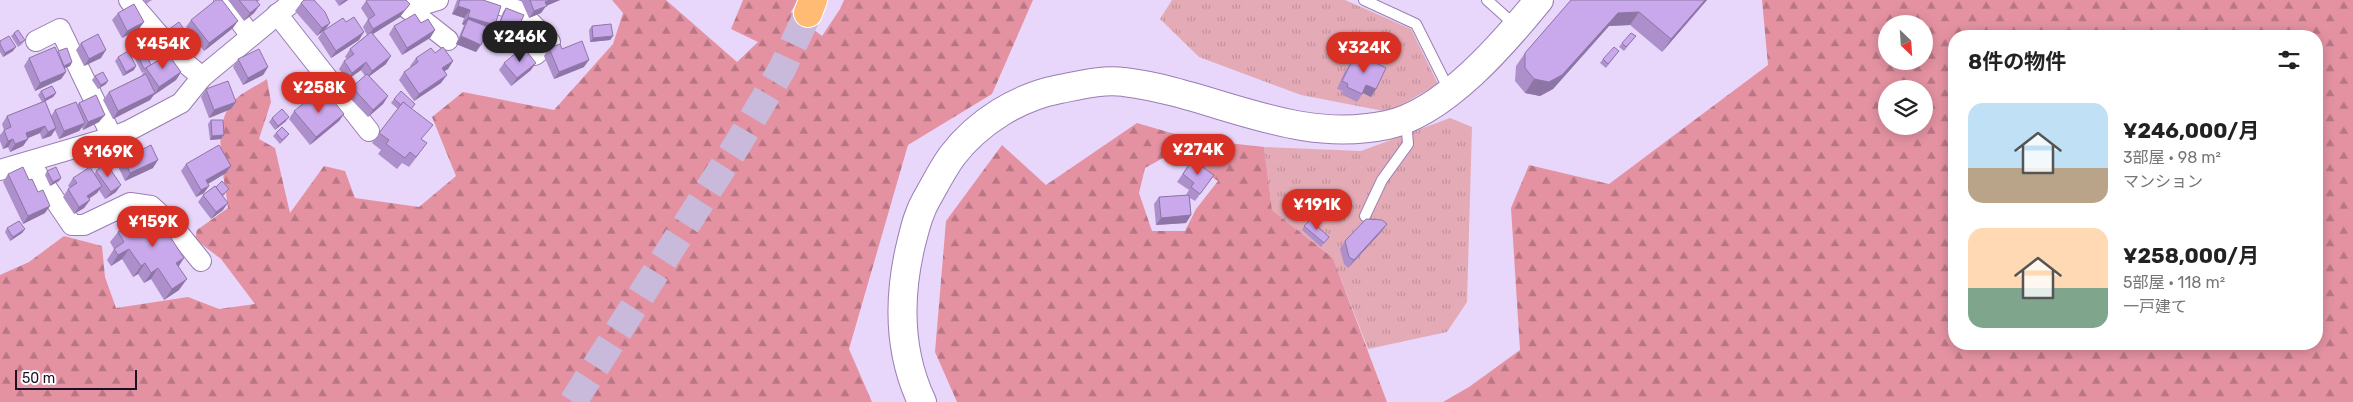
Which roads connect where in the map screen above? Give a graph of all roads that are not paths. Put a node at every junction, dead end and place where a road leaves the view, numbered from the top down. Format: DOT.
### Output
graph roads {
  1 [pos="129,0"];
  2 [pos="224,0"];
  3 [pos="295,0"];
  4 [pos="438,0"];
  5 [pos="469,0"];
  6 [pos="1364,0"];
  7 [pos="1487,0"];
  8 [pos="1539,0"];
  9 [pos="402,4"];
  10 [pos="277,14"];
  11 [pos="1517,26"];
  12 [pos="251,36"];
  13 [pos="448,40"];
  14 [pos="36,41"];
  15 [pos="535,54"];
  16 [pos="202,77"];
  17 [pos="1451,94"];
  18 [pos="1406,119"];
  19 [pos="369,131"];
  20 [pos="112,137"];
  21 [pos="28,162"];
  22 [pos="0,170"];
  23 [pos="1364,216"];
  24 [pos="201,261"];
  25 [pos="922,402"];
  1 -- 16 [label="street"];
  2 -- 12 [label="street"];
  3 -- 10 [label="street"];
  4 -- 9 [label="street"];
  5 -- 15 [label="street"];
  6 -- 17 [label="lane"];
  7 -- 11 [label="lane"];
  8 -- 11 [label="street"];
  9 -- 13 [label="street"];
  10 -- 12 [label="street"];
  10 -- 19 [label="street"];
  11 -- 17 [label="street"];
  12 -- 16 [label="street"];
  14 -- 20 [label="street"];
  16 -- 20 [label="street"];
  17 -- 18 [label="street"];
  18 -- 23 [label="lane"];
  18 -- 25 [label="street"];
  20 -- 21 [label="street"];
  21 -- 22 [label="street"];
  21 -- 24 [label="street"];
}
